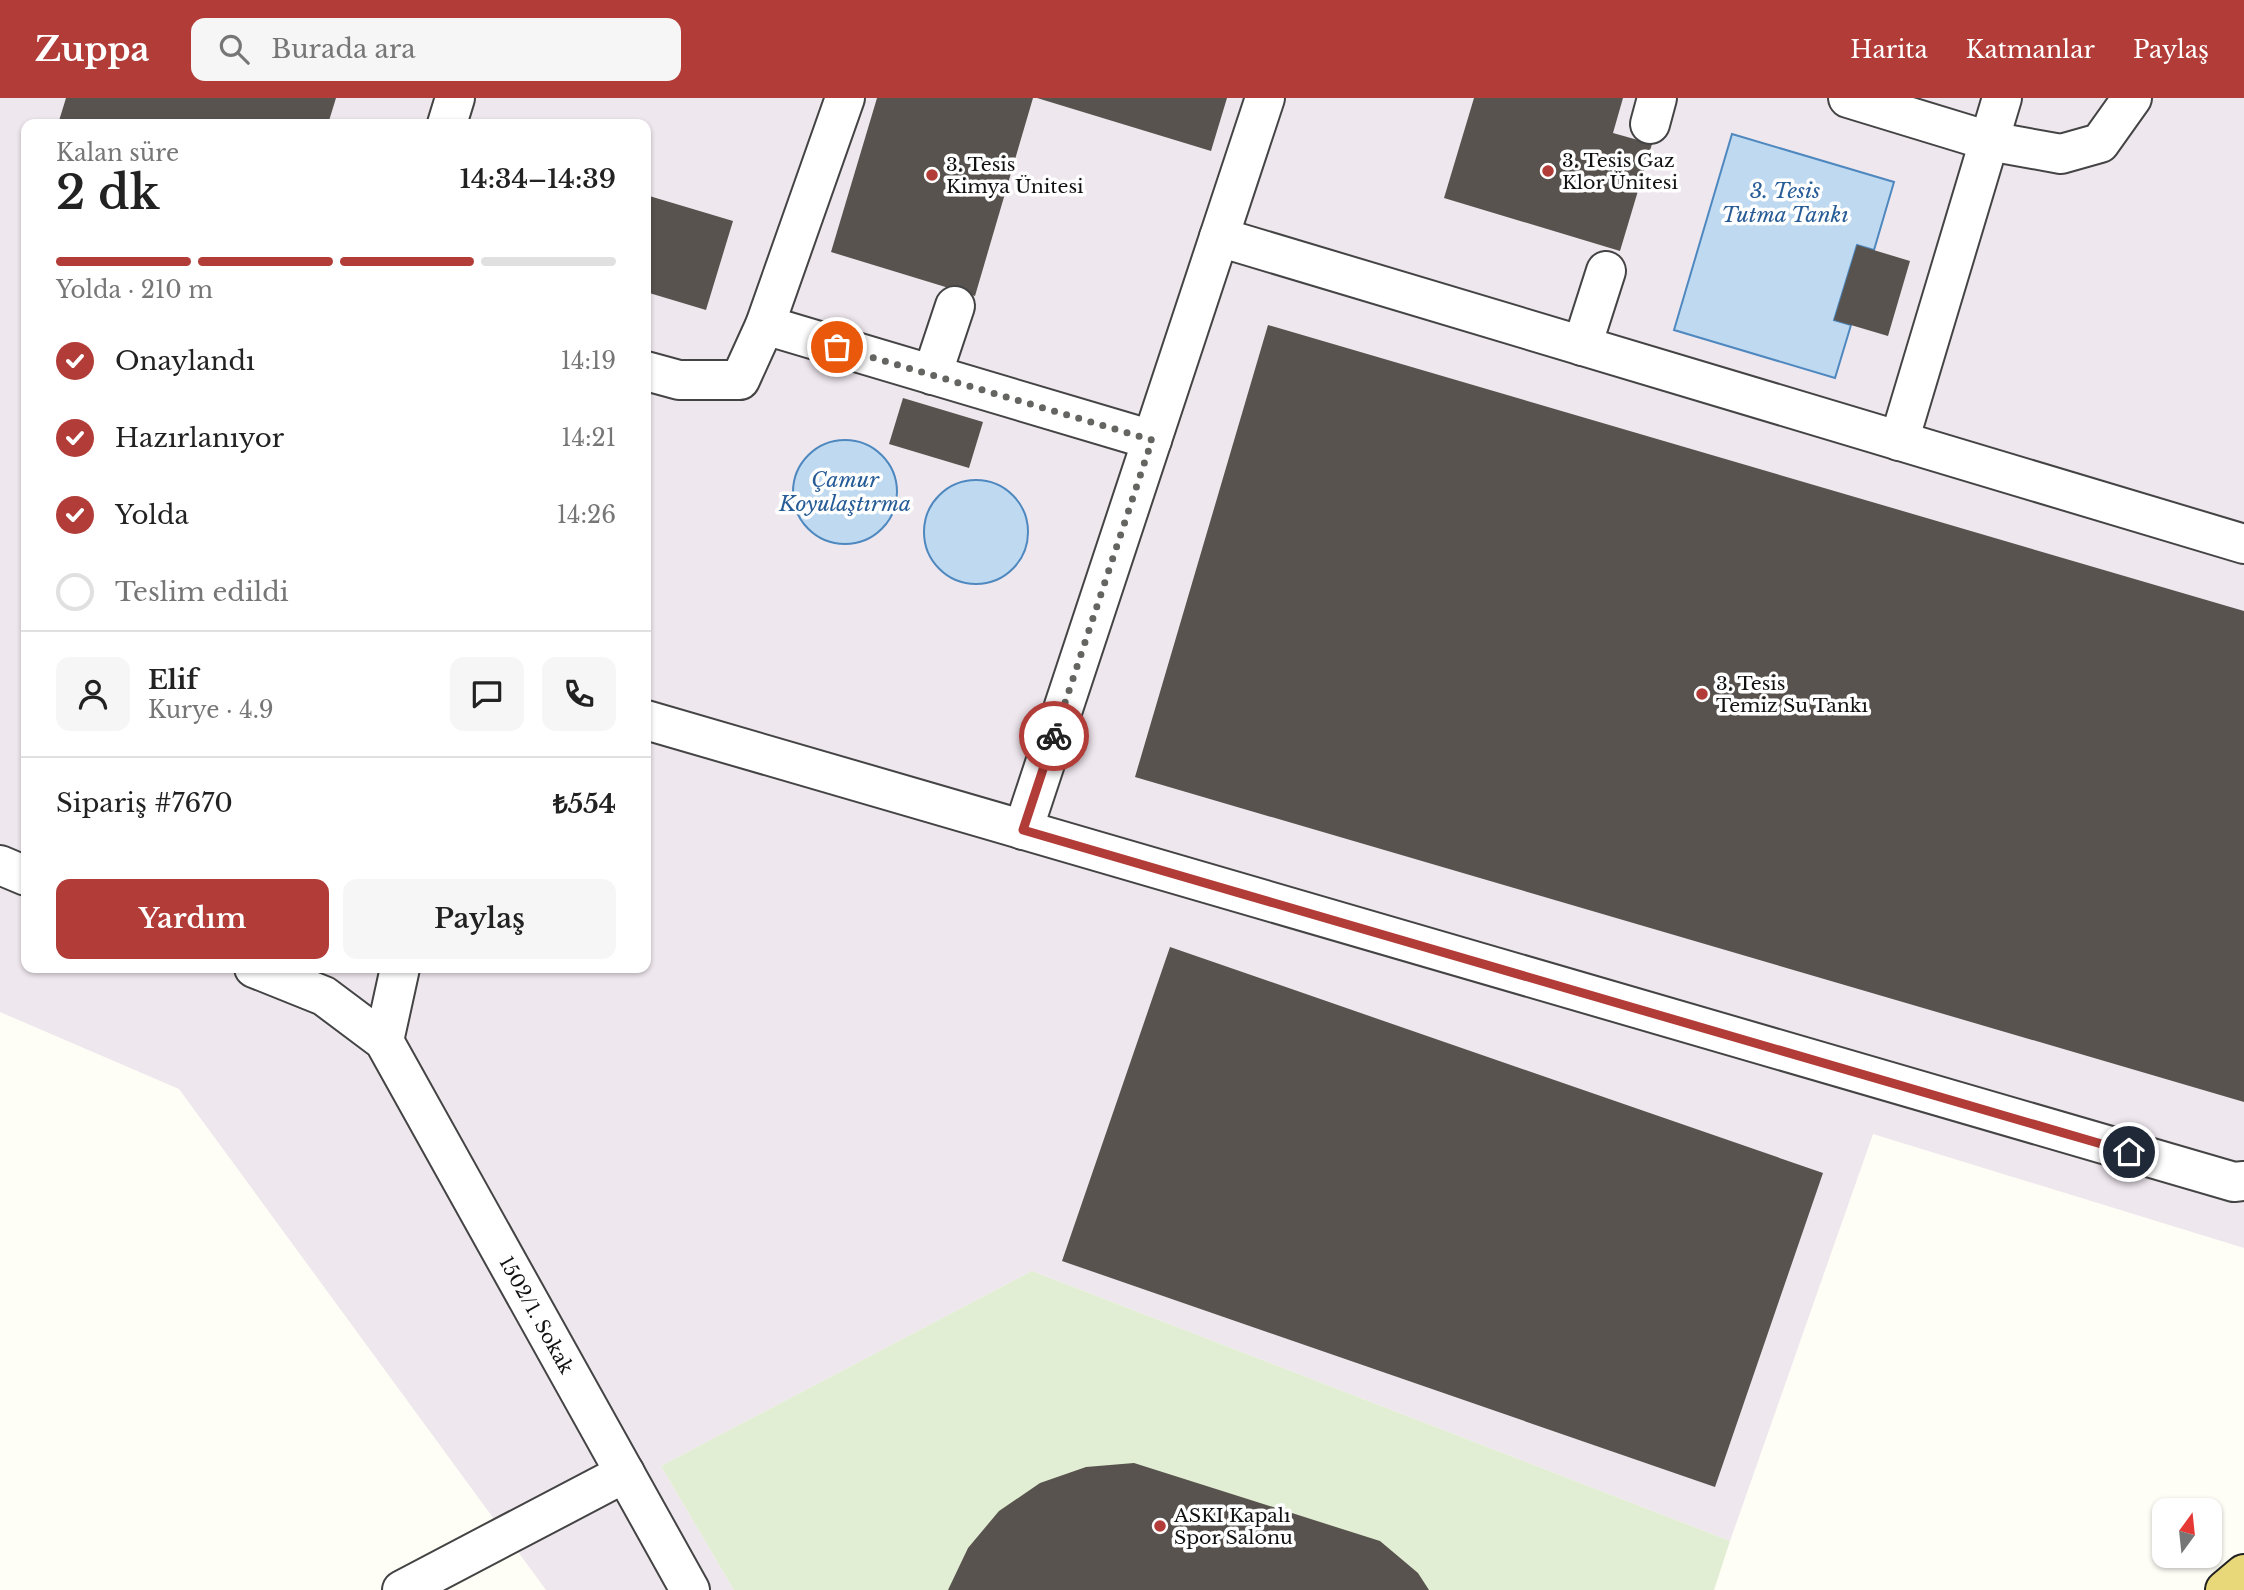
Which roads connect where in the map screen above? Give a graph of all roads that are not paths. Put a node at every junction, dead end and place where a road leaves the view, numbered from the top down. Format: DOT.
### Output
graph roads {
  1 [pos="455,98"];
  2 [pos="845,98"];
  3 [pos="1265,98"];
  4 [pos="1848,98"];
  5 [pos="2002,98"];
  6 [pos="2132,98"];
  7 [pos="449,119"];
  8 [pos="1989,141"];
  9 [pos="1219,237"];
  10 [pos="1606,271"];
  11 [pos="955,306"];
  12 [pos="765,325"];
  13 [pos="1583,346"];
  14 [pos="651,372"];
  15 [pos="932,376"];
  16 [pos="1152,440"];
  17 [pos="1899,440"];
  18 [pos="2244,544"];
  19 [pos="651,721"];
  20 [pos="1023,830"];
  21 [pos="0,865"];
  22 [pos="21,874"];
  23 [pos="266,973"];
  24 [pos="399,973"];
  25 [pos="384,1041"];
  26 [pos="2244,1181"];
  27 [pos="625,1473"];
  28 [pos="2244,1574"];
  29 [pos="402,1590"];
  30 [pos="690,1590"];
  31 [pos="2225,1590"];
  1 -- 7 [label="lane"];
  2 -- 12 [label="lane"];
  3 -- 9 [label="lane"];
  4 -- 8 [label="lane"];
  5 -- 8 [label="lane"];
  6 -- 8 [label="lane"];
  8 -- 17 [label="lane"];
  9 -- 13 [label="lane"];
  9 -- 16 [label="lane"];
  10 -- 13 [label="lane"];
  11 -- 15 [label="lane"];
  12 -- 14 [label="lane"];
  12 -- 15 [label="lane"];
  13 -- 17 [label="lane"];
  15 -- 16 [label="lane"];
  16 -- 20 [label="lane"];
  17 -- 18 [label="lane"];
  19 -- 20 [label="lane"];
  20 -- 26 [label="lane"];
  21 -- 22 [label="lane"];
  23 -- 25 [label="lane"];
  24 -- 25 [label="lane"];
  25 -- 27 [label="lane, 1502/1. Sokak"];
  27 -- 29 [label="lane"];
  27 -- 30 [label="lane, 1502/1. Sokak"];
  28 -- 31 [label="main road"];
}
